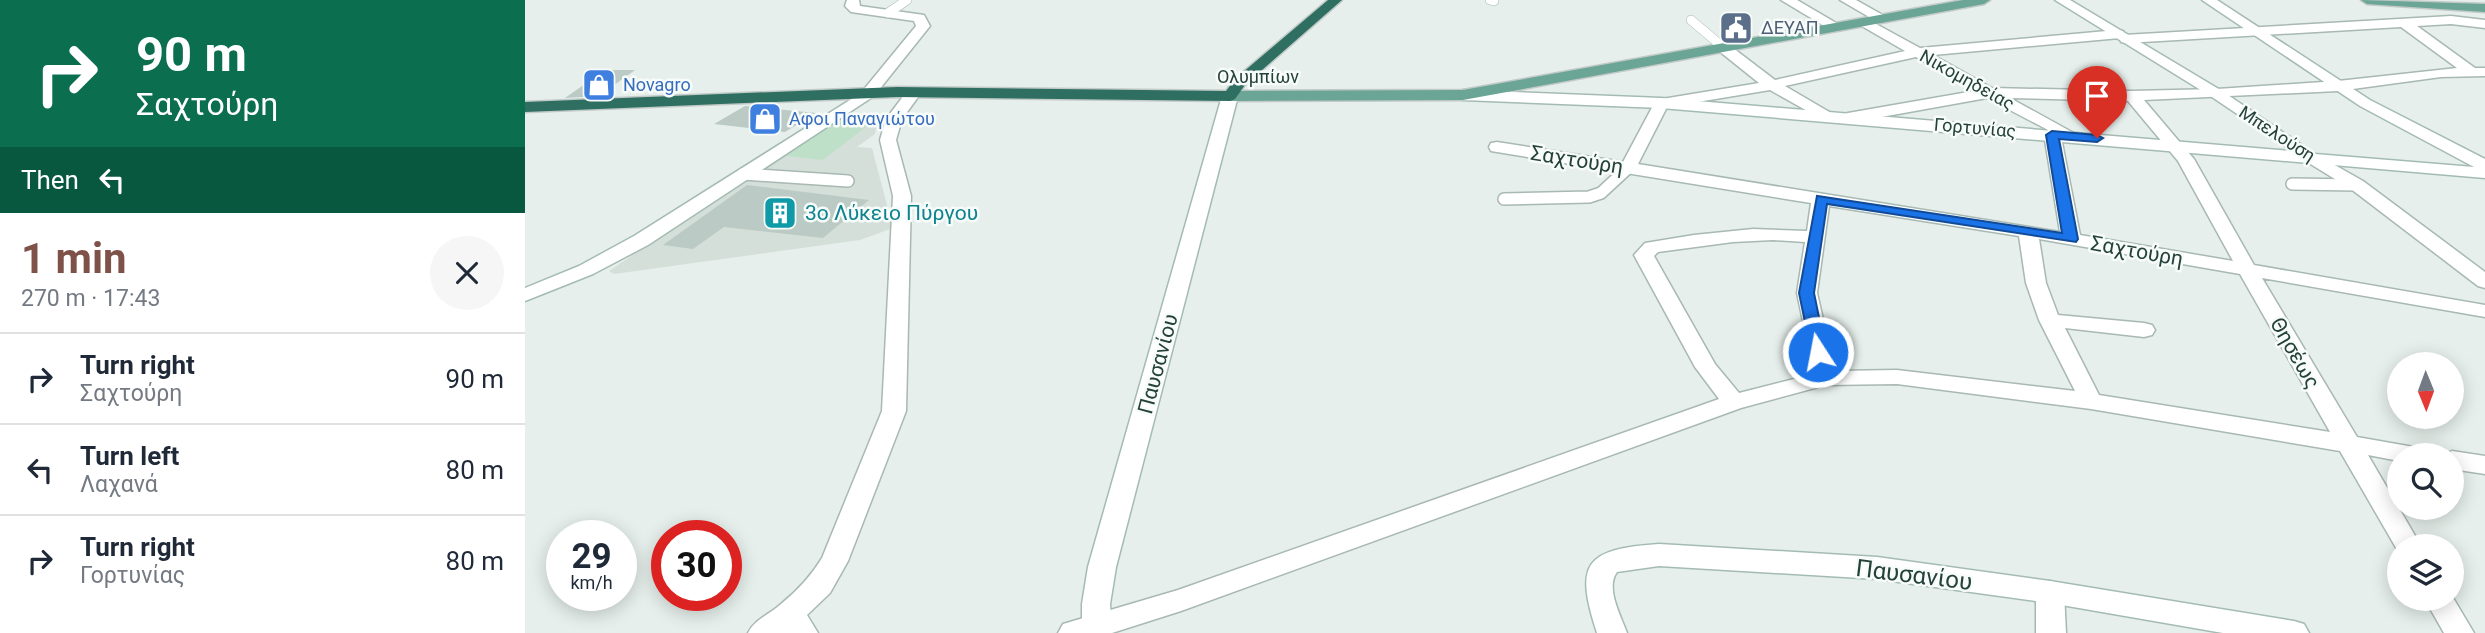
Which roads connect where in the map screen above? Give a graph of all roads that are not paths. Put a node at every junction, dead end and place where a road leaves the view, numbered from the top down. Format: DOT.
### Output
graph roads {
  1 [pos="853,0"];
  2 [pos="907,0"];
  3 [pos="1336,0"];
  4 [pos="1787,0"];
  5 [pos="1846,0"];
  6 [pos="1983,0"];
  7 [pos="2061,0"];
  8 [pos="2208,0"];
  9 [pos="2367,0"];
  10 [pos="2485,5"];
  11 [pos="2435,6"];
  12 [pos="888,13"];
  13 [pos="1881,19"];
  14 [pos="1691,20"];
  15 [pos="2467,20"];
  16 [pos="1865,22"];
  17 [pos="2406,24"];
  18 [pos="2485,24"];
  19 [pos="1836,27"];
  20 [pos="2255,33"];
  21 [pos="2122,37"];
  22 [pos="1724,48"];
  23 [pos="1918,52"];
  24 [pos="2478,72"];
  25 [pos="1772,85"];
  26 [pos="2337,86"];
  27 [pos="869,93"];
  28 [pos="913,93"];
  29 [pos="1989,93"];
  30 [pos="2217,94"];
  31 [pos="1463,95"];
  32 [pos="1230,96"];
  33 [pos="2132,96"];
  34 [pos="1661,103"];
  35 [pos="525,107"];
  36 [pos="1825,116"];
  37 [pos="1848,118"];
  38 [pos="2052,135"];
  39 [pos="2071,136"];
  40 [pos="1497,147"];
  41 [pos="2181,152"];
  42 [pos="2310,156"];
  43 [pos="2485,166"];
  44 [pos="1628,168"];
  45 [pos="2485,173"];
  46 [pos="743,174"];
  47 [pos="849,181"];
  48 [pos="2292,184"];
  49 [pos="2357,185"];
  50 [pos="1504,199"];
  51 [pos="1821,199"];
  52 [pos="2028,232"];
  53 [pos="1815,237"];
  54 [pos="2071,239"];
  55 [pos="2248,270"];
  56 [pos="2485,282"];
  57 [pos="525,295"];
  58 [pos="2476,310"];
  59 [pos="2050,320"];
  60 [pos="2485,329"];
  61 [pos="2144,330"];
  62 [pos="1826,378"];
  63 [pos="2091,401"];
  64 [pos="1734,402"];
  65 [pos="2349,445"];
  66 [pos="2387,451"];
  67 [pos="2464,462"];
  68 [pos="2485,465"];
  69 [pos="2401,534"];
  70 [pos="2050,592"];
  71 [pos="2446,611"];
  72 [pos="796,623"];
  73 [pos="1089,631"];
  74 [pos="763,633"];
  75 [pos="1612,633"];
  76 [pos="2051,633"];
  77 [pos="2294,633"];
  78 [pos="2459,633"];
  1 -- 12 [label="street"];
  2 -- 12 [label="lane"];
  3 -- 32 [label="highway"];
  4 -- 19 [label="street"];
  5 -- 13 [label="street"];
  6 -- 13 [label="main road, Ολυμπίων"];
  7 -- 21 [label="street, Μπελούση"];
  8 -- 20 [label="street"];
  9 -- 11 [label="main road"];
  10 -- 11 [label="main road"];
  11 -- 15 [label="street"];
  12 -- 27 [label="street"];
  13 -- 16 [label="main road, Ολυμπίων"];
  14 -- 22 [label="lane"];
  15 -- 17 [label="street"];
  15 -- 18 [label="street"];
  16 -- 19 [label="main road, Ολυμπίων"];
  16 -- 23 [label="street, Νικομηδείας"];
  17 -- 20 [label="street"];
  17 -- 24 [label="street"];
  19 -- 22 [label="main road, Ολυμπίων"];
  20 -- 21 [label="street"];
  20 -- 26 [label="street"];
  21 -- 23 [label="street"];
  21 -- 30 [label="street, Μπελούση"];
  22 -- 25 [label="street"];
  22 -- 31 [label="main road, Ολυμπίων"];
  23 -- 25 [label="street"];
  23 -- 29 [label="street, Νικομηδείας"];
  24 -- 26 [label="street"];
  25 -- 34 [label="street"];
  25 -- 36 [label="street"];
  26 -- 30 [label="street"];
  26 -- 43 [label="street"];
  27 -- 28 [label="highway, Ολυμπίων"];
  27 -- 35 [label="highway, Ολυμπίων"];
  27 -- 46 [label="street"];
  28 -- 32 [label="highway, Ολυμπίων"];
  28 -- 72 [label="street"];
  29 -- 33 [label="street"];
  29 -- 37 [label="street"];
  29 -- 39 [label="street, Νικομηδείας"];
  30 -- 33 [label="street"];
  30 -- 42 [label="street, Μπελούση"];
  31 -- 32 [label="main road, Ολυμπίων"];
  31 -- 34 [label="street, Γορτυνίας"];
  32 -- 73 [label="street, Παυσανίου"];
  33 -- 41 [label="street, Θησέως"];
  34 -- 36 [label="street, Γορτυνίας"];
  34 -- 44 [label="street"];
  36 -- 37 [label="street, Γορτυνίας"];
  37 -- 38 [label="street, Γορτυνίας"];
  38 -- 39 [label="street, Γορτυνίας"];
  38 -- 54 [label="street"];
  39 -- 41 [label="street, Γορτυνίας"];
  40 -- 44 [label="street, Σαχτούρη"];
  41 -- 42 [label="street, Γορτυνίας"];
  41 -- 55 [label="street, Θησέως"];
  42 -- 45 [label="street, Γορτυνίας"];
  42 -- 49 [label="street, Μπελούση"];
  44 -- 50 [label="lane"];
  44 -- 51 [label="street, Σαχτούρη"];
  46 -- 47 [label="lane"];
  46 -- 57 [label="street"];
  48 -- 49 [label="lane"];
  49 -- 56 [label="street, Μπελούση"];
  51 -- 52 [label="street, Σαχτούρη"];
  51 -- 53 [label="street"];
  52 -- 54 [label="street, Σαχτούρη"];
  52 -- 59 [label="street"];
  53 -- 62 [label="street"];
  53 -- 64 [label="street"];
  54 -- 55 [label="street, Σαχτούρη"];
  55 -- 58 [label="street, Σαχτούρη"];
  55 -- 65 [label="street, Θησέως"];
  58 -- 60 [label="street"];
  59 -- 61 [label="street"];
  59 -- 63 [label="street"];
  62 -- 63 [label="street"];
  62 -- 64 [label="street"];
  63 -- 65 [label="street"];
  64 -- 73 [label="street"];
  65 -- 66 [label="street"];
  65 -- 69 [label="street, Θησέως"];
  67 -- 68 [label="street"];
  70 -- 75 [label="street, Παυσανίου"];
  70 -- 76 [label="street"];
  70 -- 77 [label="street, Παυσανίου"];
  71 -- 78 [label="street"];
  72 -- 74 [label="street"];
}
